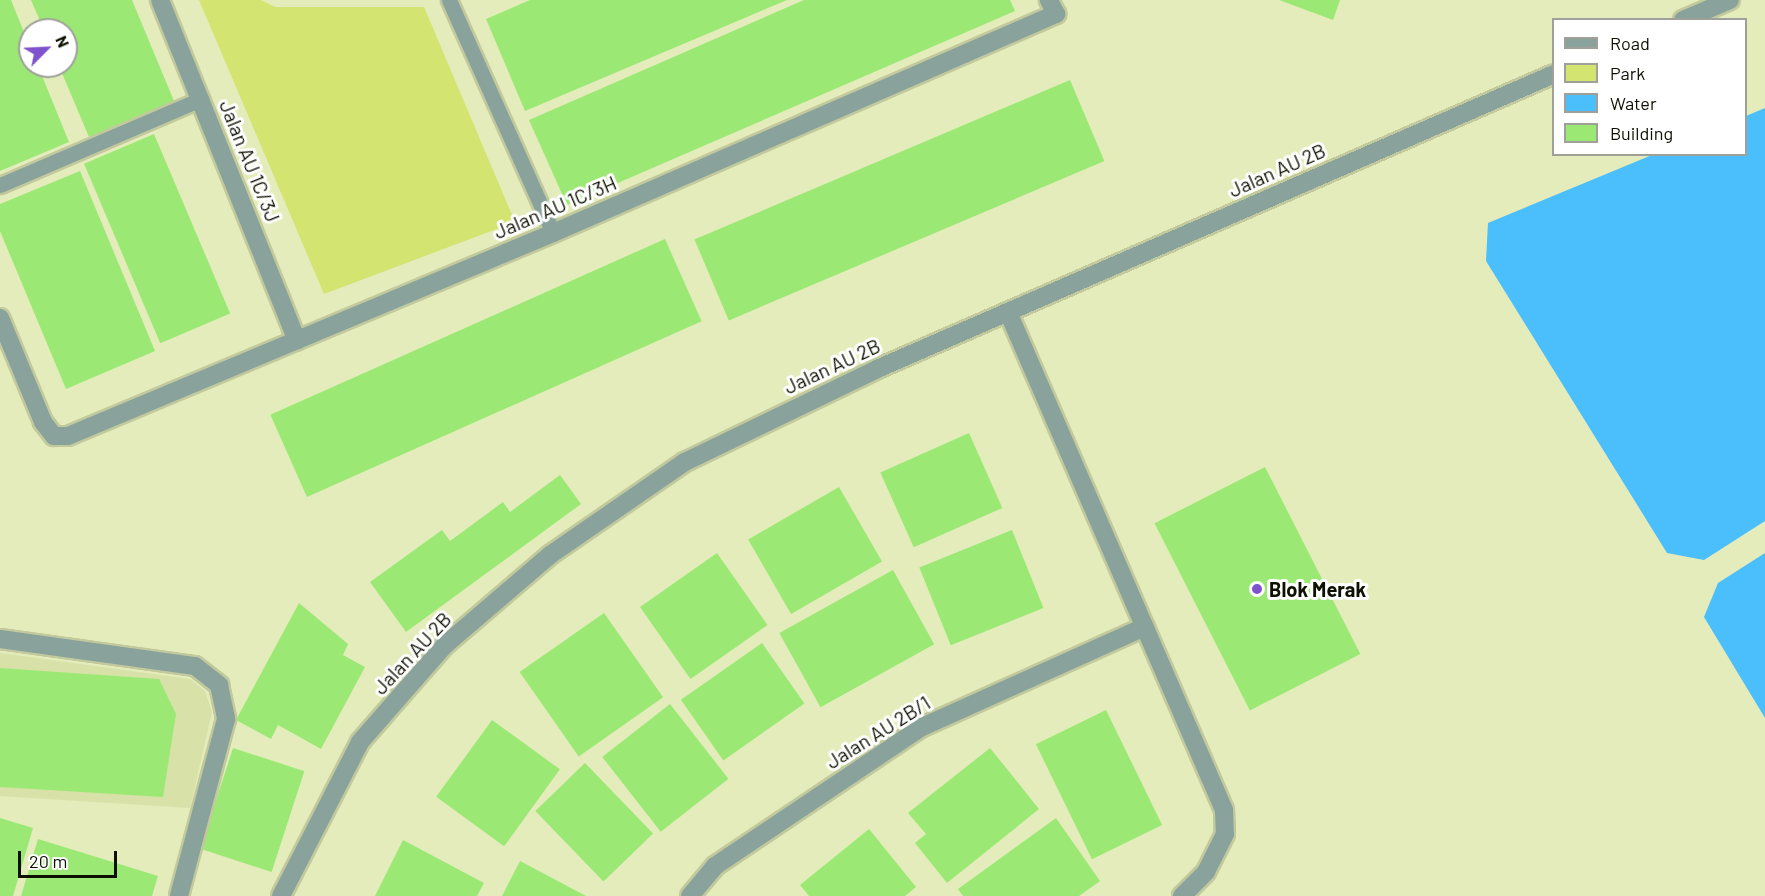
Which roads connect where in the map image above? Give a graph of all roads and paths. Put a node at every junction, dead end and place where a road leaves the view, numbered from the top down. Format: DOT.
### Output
graph roads {
  1 [pos="160,0"];
  2 [pos="449,0"];
  3 [pos="1730,0"];
  4 [pos="1053,7"];
  5 [pos="1688,18"];
  6 [pos="1552,75"];
  7 [pos="201,99"];
  8 [pos="0,184"];
  9 [pos="553,233"];
  10 [pos="1008,312"];
  11 [pos="0,318"];
  12 [pos="297,340"];
  13 [pos="1145,627"];
  14 [pos="0,639"];
  15 [pos="179,896"];
  16 [pos="281,896"];
  17 [pos="690,896"];
  18 [pos="1182,896"];
  1 -- 7 [label="street, Jalan AU 1C/3J"];
  2 -- 9 [label="lane"];
  3 -- 5 [label="street"];
  4 -- 9 [label="street, Jalan AU 1C/3H"];
  6 -- 10 [label="street, Jalan AU 2B"];
  7 -- 8 [label="lane"];
  7 -- 12 [label="street, Jalan AU 1C/3J"];
  9 -- 12 [label="street, Jalan AU 1C/3H"];
  10 -- 13 [label="street"];
  10 -- 16 [label="street, Jalan AU 2B"];
  11 -- 12 [label="street, Jalan AU 1C/3H"];
  13 -- 17 [label="street, Jalan AU 2B/1"];
  13 -- 18 [label="street"];
  14 -- 15 [label="street"];
}
